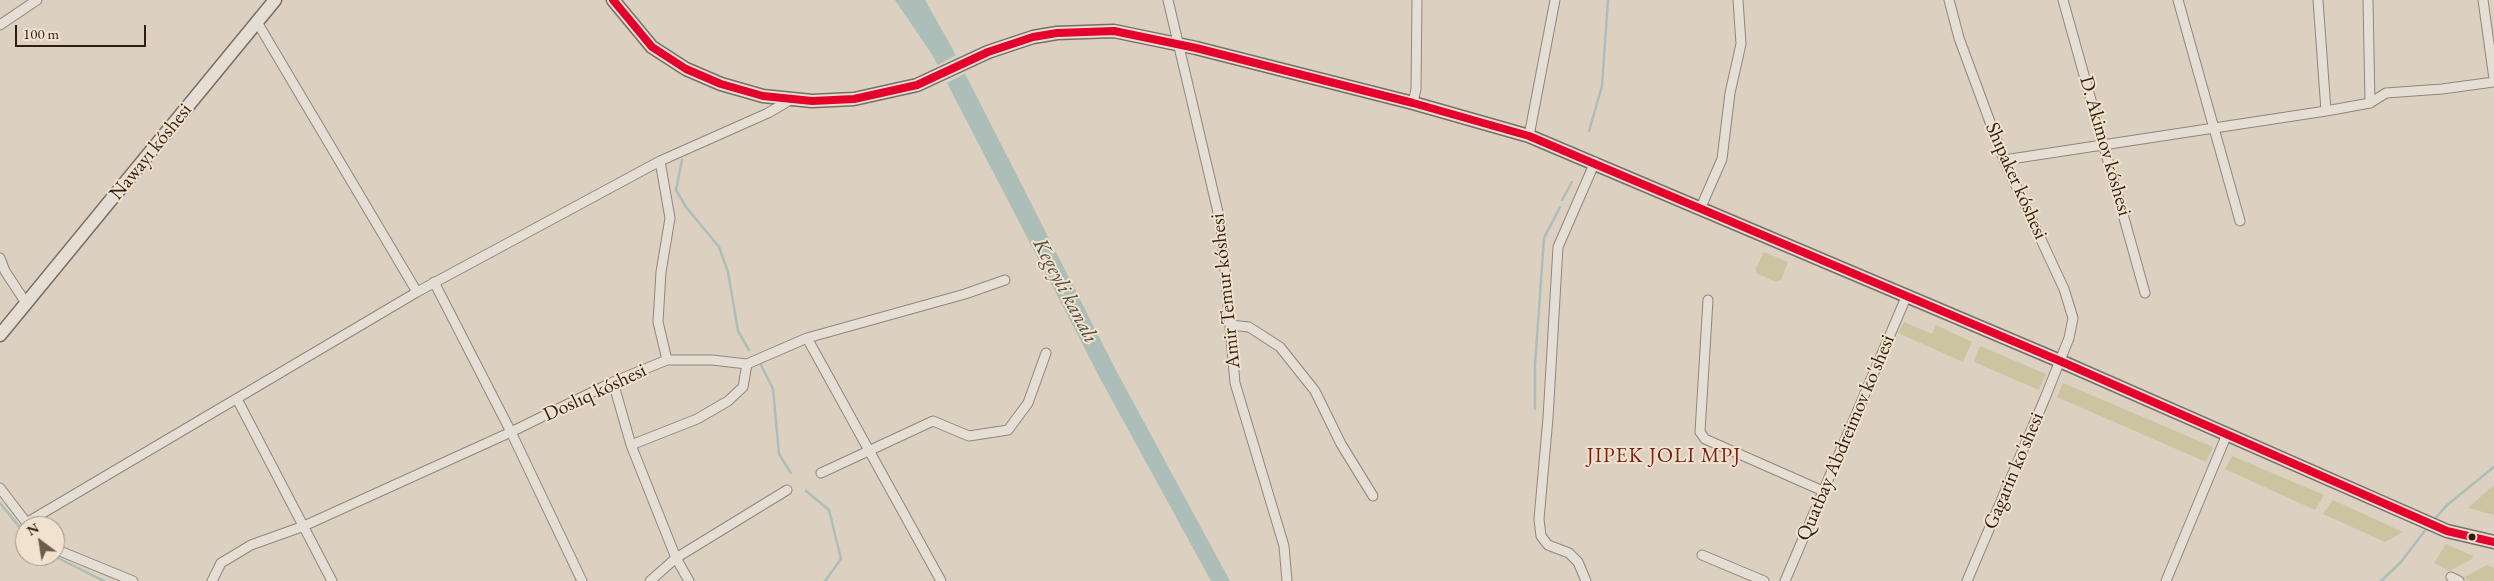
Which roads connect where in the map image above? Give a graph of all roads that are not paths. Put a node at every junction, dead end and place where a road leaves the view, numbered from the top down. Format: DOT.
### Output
graph roads {
  1 [pos="37,0"];
  2 [pos="275,0"];
  3 [pos="613,0"];
  4 [pos="1168,0"];
  5 [pos="1417,0"];
  6 [pos="1555,0"];
  7 [pos="1738,0"];
  8 [pos="1949,0"];
  9 [pos="2063,0"];
  10 [pos="2178,0"];
  11 [pos="2318,0"];
  12 [pos="2368,0"];
  13 [pos="2483,0"];
  14 [pos="257,22"];
  15 [pos="0,25"];
  16 [pos="1179,44"];
  17 [pos="2494,80"];
  18 [pos="792,99"];
  19 [pos="1413,103"];
  20 [pos="2370,103"];
  21 [pos="2326,111"];
  22 [pos="2212,128"];
  23 [pos="1530,136"];
  24 [pos="2105,145"];
  25 [pos="2004,160"];
  26 [pos="660,161"];
  27 [pos="1595,162"];
  28 [pos="1701,207"];
  29 [pos="2240,222"];
  30 [pos="0,258"];
  31 [pos="1005,280"];
  32 [pos="434,282"];
  33 [pos="417,292"];
  34 [pos="2146,293"];
  35 [pos="1907,296"];
  36 [pos="1708,300"];
  37 [pos="26,303"];
  38 [pos="1230,325"];
  39 [pos="0,335"];
  40 [pos="807,338"];
  41 [pos="1046,353"];
  42 [pos="667,360"];
  43 [pos="2060,361"];
  44 [pos="747,364"];
  45 [pos="612,382"];
  46 [pos="237,398"];
  47 [pos="511,432"];
  48 [pos="2227,434"];
  49 [pos="631,445"];
  50 [pos="870,449"];
  51 [pos="822,473"];
  52 [pos="0,488"];
  53 [pos="788,490"];
  54 [pos="1824,491"];
  55 [pos="1373,496"];
  56 [pos="21,516"];
  57 [pos="43,516"];
  58 [pos="304,526"];
  59 [pos="2492,542"];
  60 [pos="65,553"];
  61 [pos="1702,555"];
  62 [pos="676,558"];
  63 [pos="133,581"];
  64 [pos="212,581"];
  65 [pos="332,581"];
  66 [pos="582,581"];
  67 [pos="650,581"];
  68 [pos="689,581"];
  69 [pos="941,581"];
  70 [pos="1287,581"];
  71 [pos="1586,581"];
  72 [pos="1764,581"];
  73 [pos="1785,581"];
  74 [pos="1967,581"];
  75 [pos="2166,581"];
  1 -- 15 [label="street"];
  2 -- 14 [label="main road, Nawayı kóshesi"];
  3 -- 18 [label="main road"];
  4 -- 16 [label="street, Amir Temur kóshesi"];
  5 -- 19 [label="street"];
  6 -- 23 [label="street"];
  7 -- 28 [label="street"];
  8 -- 25 [label="street, Shıpaker kóshesi"];
  9 -- 24 [label="street, D. Akimov kóshesi"];
  10 -- 22 [label="street"];
  11 -- 21 [label="street"];
  12 -- 20 [label="street"];
  13 -- 17 [label="street"];
  14 -- 33 [label="street"];
  14 -- 37 [label="main road, Nawayı kóshesi"];
  16 -- 18 [label="main road"];
  16 -- 19 [label="main road"];
  16 -- 38 [label="street, Amir Temur kóshesi"];
  17 -- 20 [label="street"];
  18 -- 26 [label="street"];
  19 -- 23 [label="main road"];
  20 -- 21 [label="street"];
  21 -- 22 [label="street"];
  22 -- 24 [label="street"];
  22 -- 29 [label="street"];
  23 -- 27 [label="main road"];
  24 -- 25 [label="street"];
  24 -- 34 [label="street, D. Akimov kóshesi"];
  25 -- 43 [label="street, Shıpaker kóshesi"];
  26 -- 32 [label="street"];
  26 -- 42 [label="street"];
  27 -- 28 [label="main road"];
  27 -- 71 [label="street"];
  28 -- 35 [label="main road"];
  30 -- 37 [label="street"];
  31 -- 40 [label="street, Doslıq kóshesi"];
  32 -- 33 [label="street"];
  32 -- 47 [label="street"];
  33 -- 46 [label="street"];
  35 -- 43 [label="main road"];
  35 -- 54 [label="street, Quatbay Abdreimov ko'shesi"];
  36 -- 54 [label="street"];
  37 -- 39 [label="main road, Nawayı kóshesi"];
  38 -- 55 [label="street"];
  38 -- 70 [label="street, Amir Temur kóshesi"];
  40 -- 44 [label="street, Doslıq kóshesi"];
  40 -- 50 [label="street"];
  41 -- 50 [label="street"];
  42 -- 44 [label="street, Doslıq kóshesi"];
  42 -- 45 [label="street, Doslıq kóshesi"];
  43 -- 48 [label="main road"];
  43 -- 74 [label="street, Gagarin ko'shesi"];
  44 -- 49 [label="street"];
  45 -- 47 [label="street, Doslıq kóshesi"];
  45 -- 49 [label="street"];
  46 -- 57 [label="street"];
  46 -- 58 [label="street"];
  47 -- 58 [label="street, Doslıq kóshesi"];
  47 -- 66 [label="street"];
  48 -- 59 [label="main road"];
  48 -- 75 [label="street"];
  49 -- 62 [label="street"];
  50 -- 51 [label="street"];
  50 -- 69 [label="street"];
  52 -- 56 [label="street"];
  53 -- 62 [label="street"];
  54 -- 73 [label="street, Quatbay Abdreimov ko'shesi"];
  58 -- 64 [label="street, Doslıq kóshesi"];
  58 -- 65 [label="street"];
  60 -- 63 [label="street"];
  61 -- 72 [label="street"];
  62 -- 67 [label="street"];
  62 -- 68 [label="street"];
}
